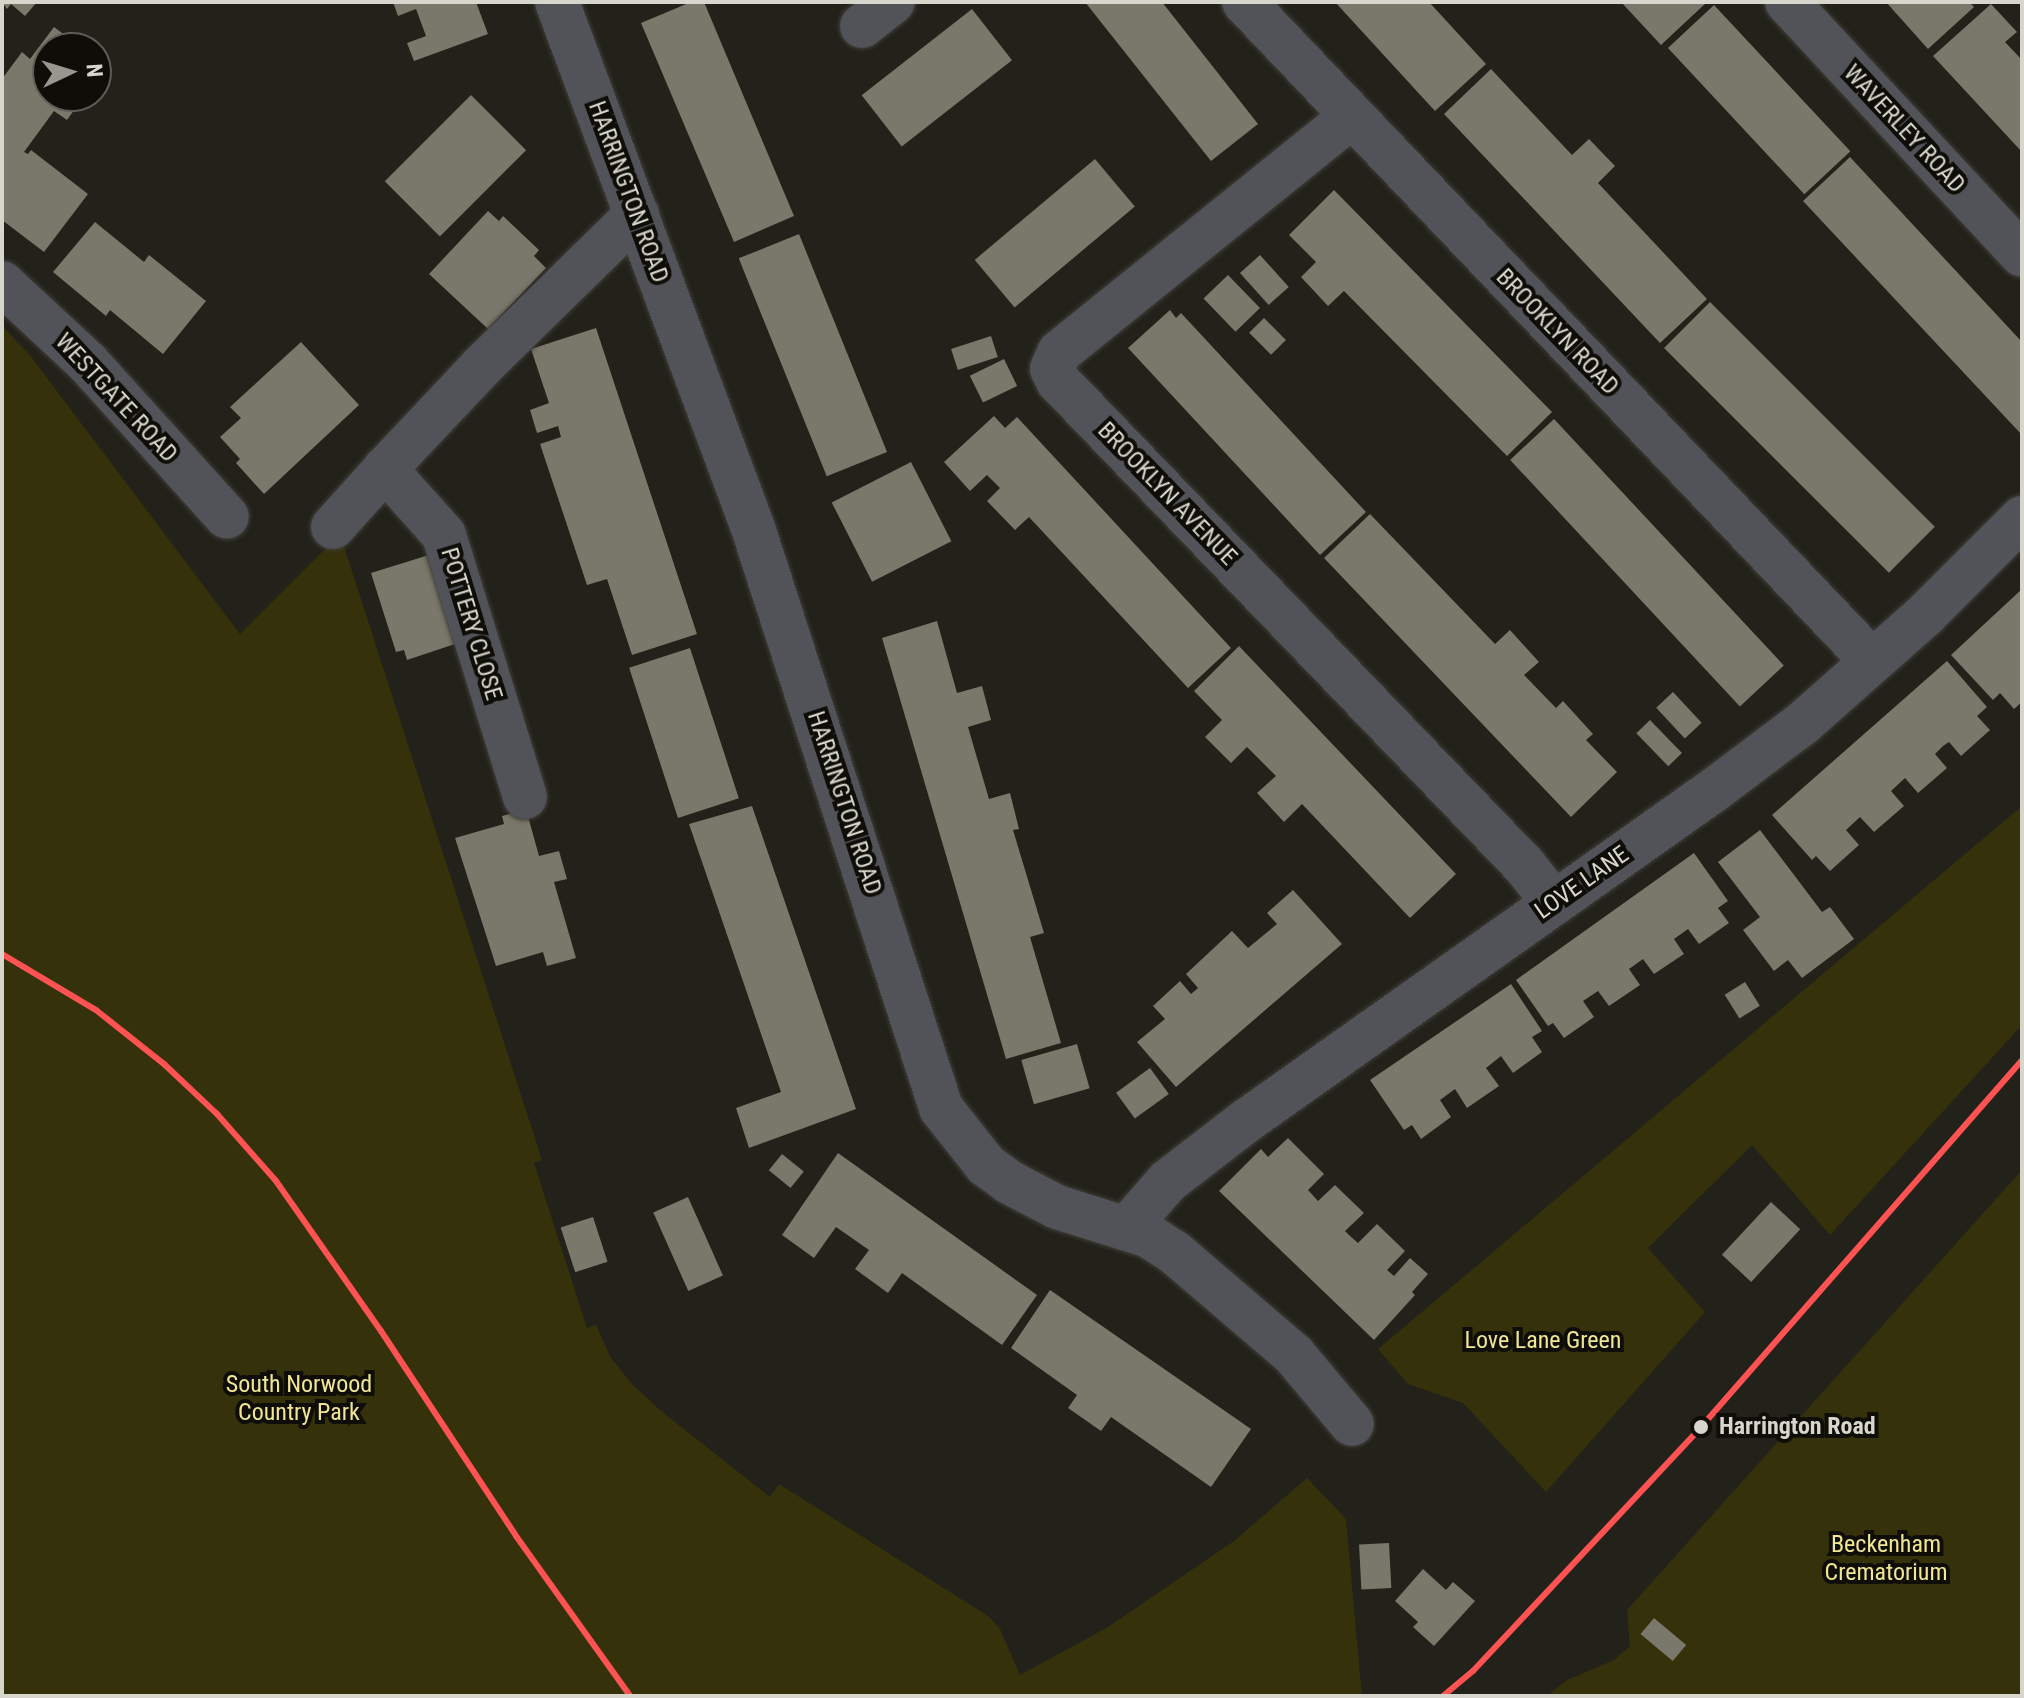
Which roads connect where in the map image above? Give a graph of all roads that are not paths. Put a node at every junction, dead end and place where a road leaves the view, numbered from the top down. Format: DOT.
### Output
graph roads {
  1 [pos="557,2"];
  2 [pos="1244,2"];
  3 [pos="1787,2"];
  4 [pos="1351,117"];
  5 [pos="637,214"];
  6 [pos="2022,255"];
  7 [pos="2,283"];
  8 [pos="385,469"];
  9 [pos="227,517"];
  10 [pos="2022,518"];
  11 [pos="333,527"];
  12 [pos="1872,661"];
  13 [pos="525,797"];
  14 [pos="1554,903"];
  15 [pos="1127,1228"];
  16 [pos="1352,1424"];
  1 -- 5 [label="street, HARRINGTON ROAD"];
  2 -- 4 [label="street, BROOKLYN ROAD"];
  3 -- 6 [label="street, WAVERLEY ROAD"];
  4 -- 12 [label="street, BROOKLYN ROAD"];
  4 -- 14 [label="street, BROOKLYN AVENUE"];
  5 -- 8 [label="street"];
  5 -- 15 [label="street, HARRINGTON ROAD"];
  7 -- 9 [label="street, WESTGATE ROAD"];
  8 -- 11 [label="street"];
  8 -- 13 [label="street, POTTERY CLOSE"];
  10 -- 12 [label="street, LOVE LANE"];
  12 -- 14 [label="street, LOVE LANE"];
  14 -- 15 [label="street, LOVE LANE"];
  15 -- 16 [label="street, HARRINGTON ROAD"];
}
